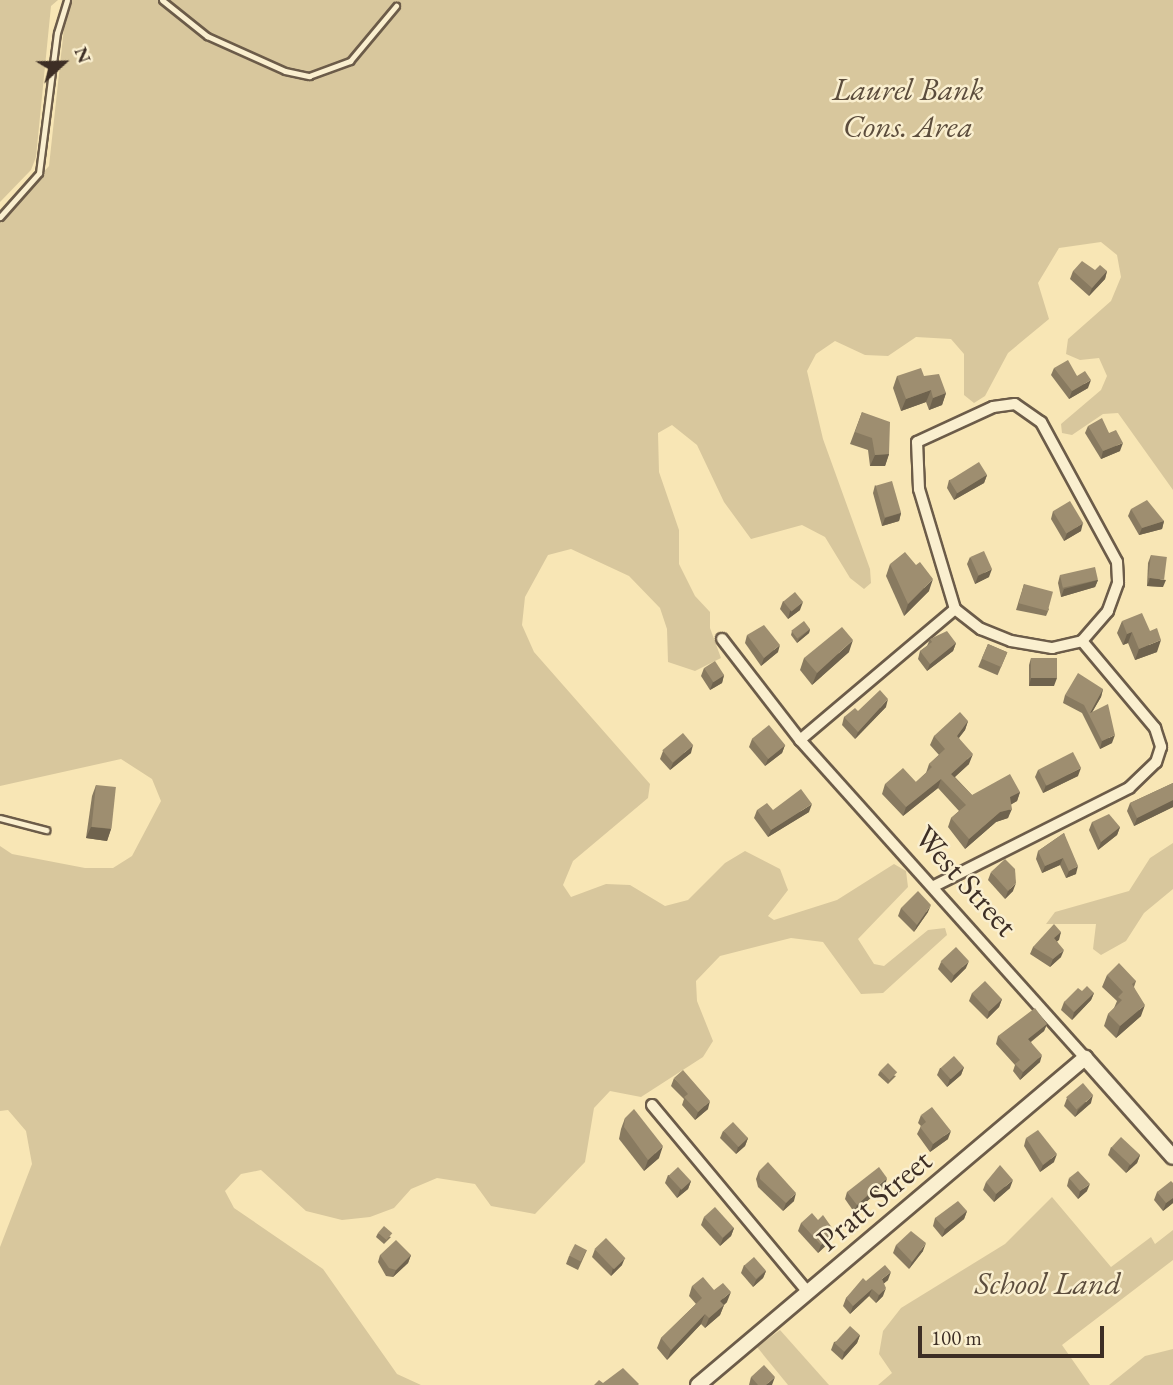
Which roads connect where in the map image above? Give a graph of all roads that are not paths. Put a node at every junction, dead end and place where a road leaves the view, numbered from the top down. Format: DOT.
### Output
graph roads {
  1 [pos="67,0"];
  2 [pos="162,0"];
  3 [pos="396,6"];
  4 [pos="0,217"];
  5 [pos="955,608"];
  6 [pos="722,639"];
  7 [pos="1082,641"];
  8 [pos="800,740"];
  9 [pos="0,818"];
  10 [pos="46,830"];
  11 [pos="934,886"];
  12 [pos="1085,1058"];
  13 [pos="652,1105"];
  14 [pos="1173,1157"];
  15 [pos="808,1292"];
  16 [pos="698,1385"];
  1 -- 4 [label="lane"];
  2 -- 3 [label="lane"];
  5 -- 7 [label="street"];
  5 -- 7 [label="street"];
  5 -- 8 [label="street"];
  6 -- 8 [label="street, West Street"];
  7 -- 11 [label="street"];
  8 -- 11 [label="street, West Street"];
  9 -- 10 [label="lane"];
  11 -- 12 [label="street, West Street"];
  12 -- 14 [label="street, West Street"];
  12 -- 15 [label="street, Pratt Street"];
  13 -- 15 [label="street"];
  15 -- 16 [label="street, Pratt Street"];
}
